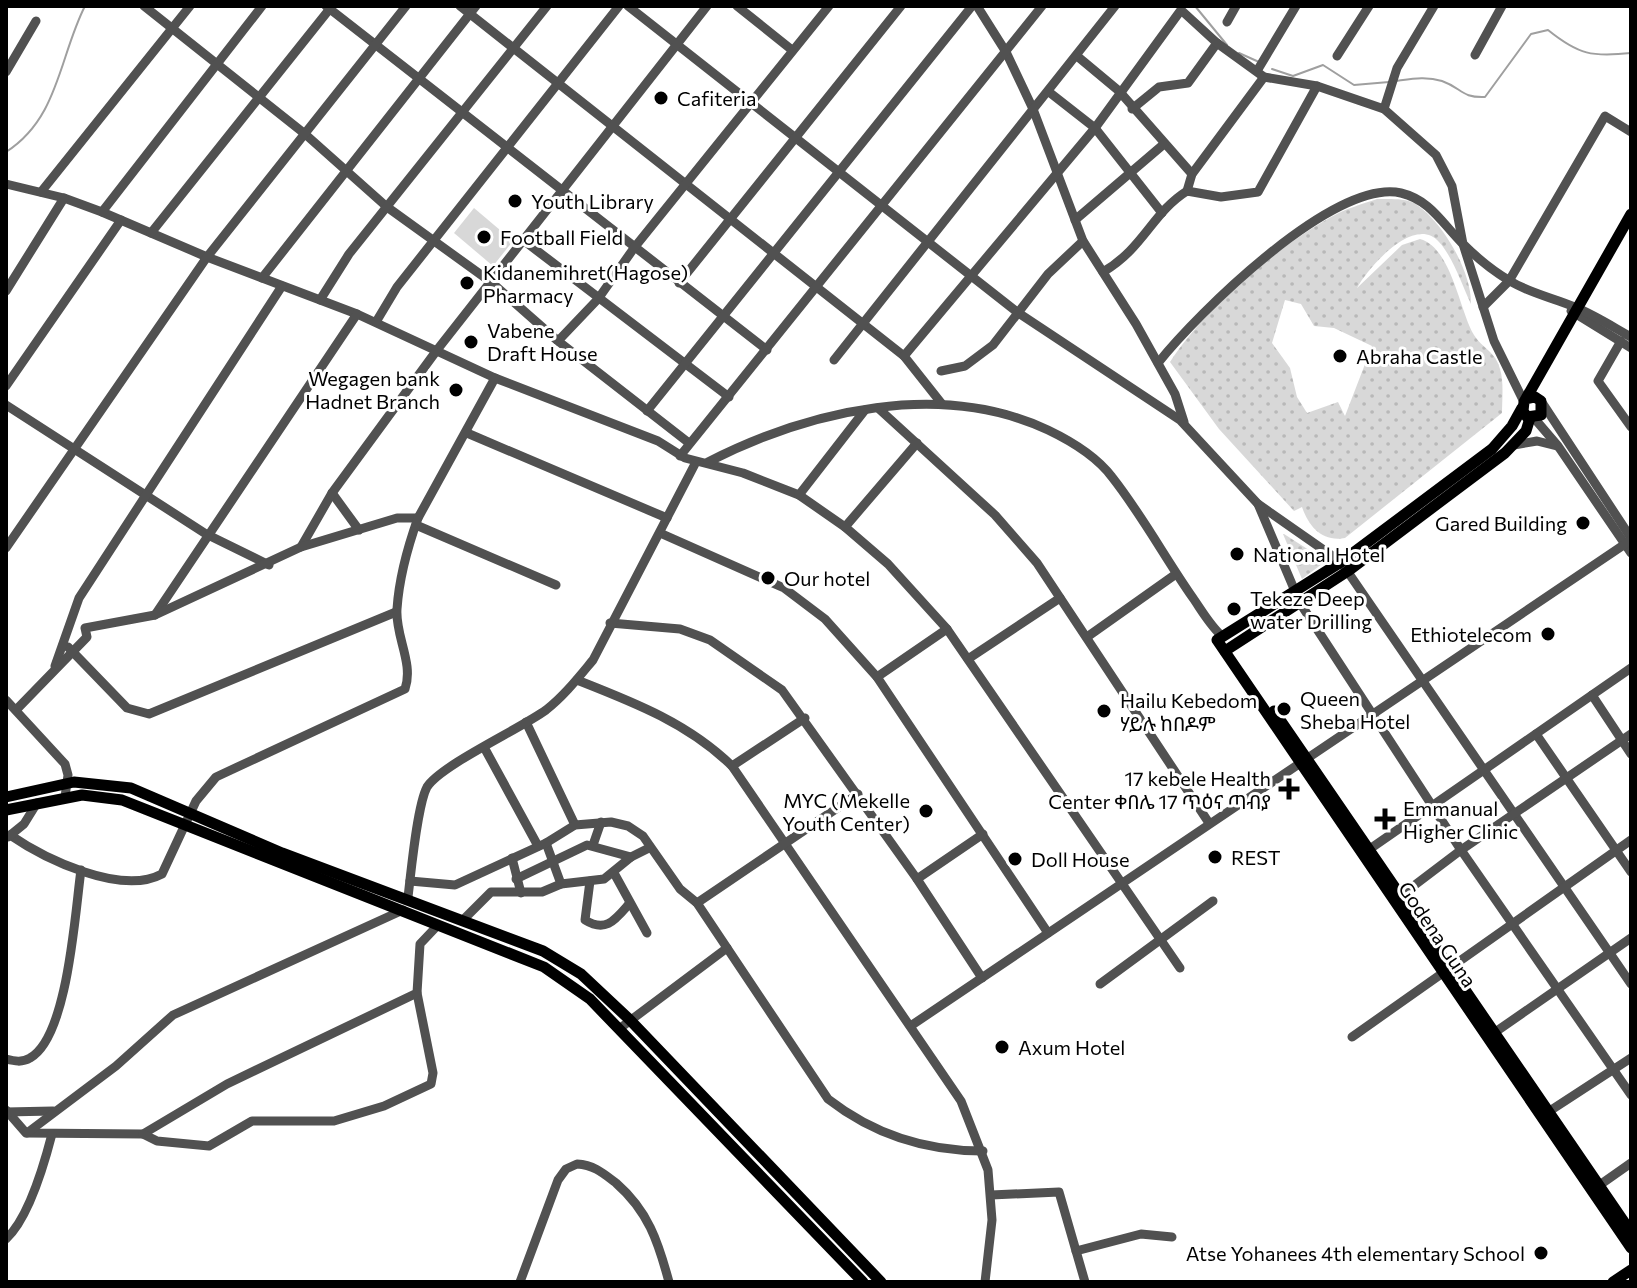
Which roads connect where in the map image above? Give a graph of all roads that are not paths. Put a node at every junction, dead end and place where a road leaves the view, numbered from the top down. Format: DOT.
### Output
graph roads {
  1 [pos="144,6"];
  2 [pos="190,6"];
  3 [pos="262,6"];
  4 [pos="406,6"];
  5 [pos="460,6"];
  6 [pos="547,6"];
  7 [pos="619,6"];
  8 [pos="628,6"];
  9 [pos="707,6"];
  10 [pos="737,6"];
  11 [pos="811,6"];
  12 [pos="901,6"];
  13 [pos="974,6"];
  14 [pos="1042,6"];
  15 [pos="1115,6"];
  16 [pos="1236,6"];
  17 [pos="1296,6"];
  18 [pos="1369,6"];
  19 [pos="1434,6"];
  20 [pos="1502,6"];
  21 [pos="329,7"];
  22 [pos="473,10"];
  23 [pos="825,10"];
  24 [pos="36,21"];
  25 [pos="1227,22"];
  26 [pos="172,29"];
  27 [pos="678,43"];
  28 [pos="1217,43"];
  29 [pos="375,45"];
  30 [pos="513,49"];
  31 [pos="792,50"];
  32 [pos="1006,52"];
  33 [pos="1475,55"];
  34 [pos="1077,56"];
  35 [pos="1337,56"];
  36 [pos="216,65"];
  37 [pos="6,72"];
  38 [pos="1261,74"];
  39 [pos="419,78"];
  40 [pos="558,86"];
  41 [pos="1317,86"];
  42 [pos="1119,91"];
  43 [pos="1049,92"];
  44 [pos="257,100"];
  45 [pos="750,104"];
  46 [pos="1033,109"];
  47 [pos="1132,109"];
  48 [pos="1384,109"];
  49 [pos="461,113"];
  50 [pos="611,128"];
  51 [pos="1095,128"];
  52 [pos="1631,132"];
  53 [pos="305,134"];
  54 [pos="796,138"];
  55 [pos="1164,144"];
  56 [pos="506,149"];
  57 [pos="345,172"];
  58 [pos="839,173"];
  59 [pos="1059,173"];
  60 [pos="1129,174"];
  61 [pos="1192,174"];
  62 [pos="6,184"];
  63 [pos="685,185"];
  64 [pos="560,191"];
  65 [pos="1187,191"];
  66 [pos="41,192"];
  67 [pos="64,198"];
  68 [pos="387,207"];
  69 [pos="884,207"];
  70 [pos="102,212"];
  71 [pos="1162,213"];
  72 [pos="1631,214"];
  73 [pos="729,219"];
  74 [pos="121,220"];
  75 [pos="1075,220"];
  76 [pos="1631,228"];
  77 [pos="151,233"];
  78 [pos="928,239"];
  79 [pos="434,240"];
  80 [pos="523,240"];
  81 [pos="1083,241"];
  82 [pos="1463,244"];
  83 [pos="634,248"];
  84 [pos="775,254"];
  85 [pos="207,257"];
  86 [pos="1103,272"];
  87 [pos="972,273"];
  88 [pos="262,278"];
  89 [pos="1509,281"];
  90 [pos="491,282"];
  91 [pos="679,283"];
  92 [pos="282,286"];
  93 [pos="817,288"];
  94 [pos="6,291"];
  95 [pos="598,299"];
  96 [pos="320,300"];
  97 [pos="1483,307"];
  98 [pos="1017,312"];
  99 [pos="357,314"];
  100 [pos="1580,314"];
  101 [pos="723,317"];
  102 [pos="376,322"];
  103 [pos="863,324"];
  104 [pos="1631,337"];
  105 [pos="558,341"];
  106 [pos="1621,341"];
  107 [pos="1631,348"];
  108 [pos="437,350"];
  109 [pos="767,350"];
  110 [pos="904,356"];
  111 [pos="834,360"];
  112 [pos="1158,363"];
  113 [pos="686,364"];
  114 [pos="941,371"];
  115 [pos="495,378"];
  116 [pos="6,386"];
  117 [pos="729,397"];
  118 [pos="1542,403"];
  119 [pos="942,404"];
  120 [pos="6,405"];
  121 [pos="878,408"];
  122 [pos="1527,409"];
  123 [pos="865,410"];
  124 [pos="647,411"];
  125 [pos="1185,425"];
  126 [pos="1631,427"];
  127 [pos="467,433"];
  128 [pos="689,443"];
  129 [pos="917,443"];
  130 [pos="1514,445"];
  131 [pos="1558,446"];
  132 [pos="76,452"];
  133 [pos="680,456"];
  134 [pos="696,462"];
  135 [pos="708,462"];
  136 [pos="332,493"];
  137 [pos="144,495"];
  138 [pos="799,495"];
  139 [pos="1258,504"];
  140 [pos="667,518"];
  141 [pos="417,522"];
  142 [pos="845,527"];
  143 [pos="1393,529"];
  144 [pos="359,530"];
  145 [pos="660,533"];
  146 [pos="206,534"];
  147 [pos="1630,544"];
  148 [pos="301,547"];
  149 [pos="6,548"];
  150 [pos="269,565"];
  151 [pos="1345,566"];
  152 [pos="1176,574"];
  153 [pos="556,585"];
  154 [pos="1060,598"];
  155 [pos="1298,598"];
  156 [pos="396,612"];
  157 [pos="155,615"];
  158 [pos="610,623"];
  159 [pos="947,629"];
  160 [pos="1219,636"];
  161 [pos="1087,637"];
  162 [pos="63,642"];
  163 [pos="1228,650"];
  164 [pos="72,651"];
  165 [pos="968,659"];
  166 [pos="1631,668"];
  167 [pos="54,671"];
  168 [pos="877,677"];
  169 [pos="1422,678"];
  170 [pos="577,680"];
  171 [pos="1592,695"];
  172 [pos="6,700"];
  173 [pos="16,710"];
  174 [pos="1370,714"];
  175 [pos="805,718"];
  176 [pos="526,722"];
  177 [pos="1536,734"];
  178 [pos="1631,734"];
  179 [pos="1622,740"];
  180 [pos="485,749"];
  181 [pos="1631,754"];
  182 [pos="1302,760"];
  183 [pos="732,766"];
  184 [pos="1485,769"];
  185 [pos="1566,777"];
  186 [pos="68,783"];
  187 [pos="858,794"];
  188 [pos="6,797"];
  189 [pos="65,797"];
  190 [pos="37,803"];
  191 [pos="1432,806"];
  192 [pos="6,810"];
  193 [pos="191,812"];
  194 [pos="1516,813"];
  195 [pos="601,822"];
  196 [pos="1209,823"];
  197 [pos="186,824"];
  198 [pos="575,825"];
  199 [pos="983,834"];
  200 [pos="8,837"];
  201 [pos="1631,840"];
  202 [pos="542,844"];
  203 [pos="784,844"];
  204 [pos="593,845"];
  205 [pos="649,848"];
  206 [pos="1461,850"];
  207 [pos="1616,850"];
  208 [pos="1367,851"];
  209 [pos="631,857"];
  210 [pos="280,858"];
  211 [pos="512,858"];
  212 [pos="551,862"];
  213 [pos="309,869"];
  214 [pos="81,870"];
  215 [pos="484,871"];
  216 [pos="1631,872"];
  217 [pos="614,873"];
  218 [pos="516,879"];
  219 [pos="917,879"];
  220 [pos="410,881"];
  221 [pos="590,881"];
  222 [pos="1123,882"];
  223 [pos="561,884"];
  224 [pos="1566,886"];
  225 [pos="491,892"];
  226 [pos="521,893"];
  227 [pos="408,897"];
  228 [pos="1397,899"];
  229 [pos="1213,901"];
  230 [pos="697,903"];
  231 [pos="629,904"];
  232 [pos="403,910"];
  233 [pos="464,919"];
  234 [pos="1511,924"];
  235 [pos="438,925"];
  236 [pos="647,933"];
  237 [pos="1048,933"];
  238 [pos="1159,937"];
  239 [pos="1631,938"];
  240 [pos="727,948"];
  241 [pos="1609,953"];
  242 [pos="1180,968"];
  243 [pos="1447,970"];
  244 [pos="982,978"];
  245 [pos="1100,984"];
  246 [pos="1631,984"];
  247 [pos="1558,990"];
  248 [pos="417,993"];
  249 [pos="629,1019"];
  250 [pos="912,1025"];
  251 [pos="619,1029"];
  252 [pos="1492,1034"];
  253 [pos="1352,1037"];
  254 [pos="1631,1058"];
  255 [pos="6,1059"];
  256 [pos="1614,1069"];
  257 [pos="1631,1095"];
  258 [pos="6,1111"];
  259 [pos="53,1111"];
  260 [pos="1546,1114"];
  261 [pos="26,1133"];
  262 [pos="52,1134"];
  263 [pos="143,1134"];
  264 [pos="983,1151"];
  265 [pos="1631,1163"];
  266 [pos="1595,1188"];
  267 [pos="991,1195"];
  268 [pos="1631,1232"];
  269 [pos="1172,1237"];
  270 [pos="6,1239"];
  271 [pos="1631,1248"];
  272 [pos="1076,1251"];
  273 [pos="1631,1270"];
  274 [pos="520,1282"];
  275 [pos="669,1282"];
  276 [pos="863,1282"];
  277 [pos="881,1282"];
  278 [pos="985,1282"];
  279 [pos="1085,1282"];
  280 [pos="1613,1282"];
  1 -- 26 [label="street"];
  2 -- 26 [label="street"];
  3 -- 36 [label="street"];
  4 -- 29 [label="street"];
  5 -- 22 [label="street"];
  6 -- 30 [label="street"];
  7 -- 40 [label="street"];
  8 -- 27 [label="street"];
  9 -- 27 [label="street"];
  10 -- 31 [label="street"];
  11 -- 23 [label="street"];
  12 -- 54 [label="street"];
  13 -- 32 [label="street"];
  13 -- 58 [label="street"];
  14 -- 32 [label="street"];
  15 -- 34 [label="street"];
  16 -- 25 [label="street"];
  17 -- 38 [label="street"];
  18 -- 35 [label="street"];
  19 -- 48 [label="street"];
  20 -- 33 [label="street"];
  21 -- 29 [label="street"];
  21 -- 44 [label="street"];
  22 -- 30 [label="street"];
  22 -- 39 [label="street"];
  23 -- 31 [label="street"];
  24 -- 37 [label="street"];
  26 -- 36 [label="street"];
  26 -- 66 [label="street"];
  27 -- 45 [label="street"];
  27 -- 50 [label="street"];
  28 -- 38 [label="street"];
  28 -- 42 [label="street"];
  28 -- 47 [label="street"];
  29 -- 39 [label="street"];
  29 -- 53 [label="street"];
  30 -- 40 [label="street"];
  30 -- 49 [label="street"];
  31 -- 45 [label="street"];
  32 -- 46 [label="street"];
  32 -- 69 [label="street"];
  34 -- 42 [label="street"];
  34 -- 43 [label="street"];
  36 -- 44 [label="street"];
  36 -- 70 [label="street"];
  38 -- 41 [label="street"];
  38 -- 61 [label="street"];
  39 -- 49 [label="street"];
  39 -- 57 [label="street"];
  40 -- 50 [label="street"];
  40 -- 56 [label="street"];
  41 -- 48 [label="street"];
  41 -- 65 [label="street"];
  42 -- 47 [label="street"];
  42 -- 51 [label="street"];
  43 -- 46 [label="street"];
  43 -- 51 [label="street"];
  44 -- 53 [label="street"];
  44 -- 77 [label="street"];
  45 -- 54 [label="street"];
  45 -- 63 [label="street"];
  46 -- 59 [label="street"];
  46 -- 78 [label="street"];
  47 -- 55 [label="street"];
  48 -- 82 [label="street"];
  49 -- 56 [label="street"];
  49 -- 68 [label="street"];
  50 -- 63 [label="street"];
  50 -- 64 [label="street"];
  51 -- 59 [label="street"];
  51 -- 60 [label="street"];
  52 -- 89 [label="street"];
  53 -- 57 [label="street"];
  53 -- 85 [label="street"];
  54 -- 58 [label="street"];
  54 -- 73 [label="street"];
  55 -- 60 [label="street"];
  55 -- 61 [label="street"];
  56 -- 64 [label="street"];
  56 -- 79 [label="street"];
  57 -- 68 [label="street"];
  57 -- 88 [label="street"];
  58 -- 69 [label="street"];
  58 -- 84 [label="street"];
  59 -- 75 [label="street"];
  59 -- 87 [label="street"];
  60 -- 71 [label="street"];
  60 -- 75 [label="street"];
  61 -- 65 [label="street"];
  62 -- 66 [label="street"];
  63 -- 73 [label="street"];
  63 -- 83 [label="street"];
  64 -- 80 [label="street"];
  64 -- 83 [label="street"];
  65 -- 71 [label="street"];
  66 -- 67 [label="street"];
  67 -- 70 [label="street"];
  67 -- 94 [label="street"];
  68 -- 79 [label="street"];
  68 -- 96 [label="street"];
  69 -- 78 [label="street"];
  69 -- 93 [label="street"];
  70 -- 74 [label="street"];
  71 -- 86 [label="street"];
  72 -- 100 [label="main road"];
  73 -- 84 [label="street"];
  73 -- 91 [label="street"];
  74 -- 77 [label="street"];
  74 -- 116 [label="street"];
  75 -- 81 [label="street"];
  76 -- 100 [label="main road"];
  77 -- 85 [label="street"];
  78 -- 87 [label="street"];
  78 -- 103 [label="street"];
  79 -- 90 [label="street"];
  79 -- 102 [label="street"];
  80 -- 90 [label="street"];
  80 -- 95 [label="street"];
  81 -- 86 [label="street"];
  81 -- 98 [label="street"];
  82 -- 89 [label="street"];
  82 -- 97 [label="street"];
  82 -- 112 [label="street"];
  83 -- 91 [label="street"];
  83 -- 95 [label="street"];
  84 -- 93 [label="street"];
  84 -- 101 [label="street"];
  85 -- 88 [label="street"];
  85 -- 132 [label="street"];
  86 -- 112 [label="street"];
  87 -- 98 [label="street"];
  87 -- 110 [label="street"];
  88 -- 92 [label="street"];
  89 -- 97 [label="street"];
  89 -- 100 [label="street"];
  90 -- 105 [label="street"];
  90 -- 108 [label="street"];
  91 -- 101 [label="street"];
  92 -- 96 [label="street"];
  92 -- 137 [label="street"];
  93 -- 103 [label="street"];
  93 -- 109 [label="street"];
  95 -- 105 [label="street"];
  95 -- 113 [label="street"];
  96 -- 99 [label="street"];
  97 -- 122 [label="street"];
  98 -- 114 [label="street"];
  98 -- 125 [label="street"];
  99 -- 102 [label="street"];
  99 -- 146 [label="street"];
  100 -- 104 [label="street"];
  100 -- 106 [label="street"];
  100 -- 118 [label="main road"];
  100 -- 122 [label="main road"];
  101 -- 109 [label="street"];
  101 -- 113 [label="street"];
  102 -- 108 [label="street"];
  103 -- 110 [label="street"];
  103 -- 111 [label="street"];
  105 -- 124 [label="street"];
  106 -- 107 [label="street"];
  106 -- 126 [label="street"];
  108 -- 115 [label="street"];
  108 -- 136 [label="street"];
  109 -- 117 [label="street"];
  110 -- 119 [label="street"];
  112 -- 125 [label="street"];
  113 -- 117 [label="street"];
  113 -- 124 [label="street"];
  115 -- 127 [label="street"];
  115 -- 133 [label="street"];
  117 -- 128 [label="street"];
  118 -- 122 [label="main road"];
  118 -- 122 [label="main road"];
  118 -- 147 [label="street"];
  119 -- 121 [label="street"];
  119 -- 152 [label="street"];
  120 -- 132 [label="street"];
  121 -- 123 [label="street"];
  121 -- 129 [label="street"];
  122 -- 130 [label="main road"];
  122 -- 131 [label="street"];
  122 -- 143 [label="main road"];
  123 -- 135 [label="street"];
  123 -- 138 [label="street"];
  124 -- 128 [label="street"];
  125 -- 139 [label="street"];
  127 -- 140 [label="street"];
  127 -- 141 [label="street"];
  128 -- 133 [label="street"];
  129 -- 142 [label="street"];
  129 -- 154 [label="street"];
  130 -- 131 [label="street"];
  130 -- 143 [label="main road"];
  131 -- 147 [label="street"];
  132 -- 137 [label="street"];
  132 -- 149 [label="street"];
  133 -- 134 [label="street"];
  134 -- 135 [label="street"];
  134 -- 140 [label="street"];
  135 -- 138 [label="street"];
  136 -- 144 [label="street"];
  136 -- 148 [label="street"];
  137 -- 146 [label="street"];
  137 -- 162 [label="street"];
  138 -- 142 [label="street"];
  139 -- 151 [label="street"];
  139 -- 155 [label="street"];
  140 -- 145 [label="street"];
  141 -- 144 [label="street"];
  141 -- 153 [label="street"];
  141 -- 156 [label="street"];
  142 -- 159 [label="street"];
  143 -- 151 [label="main road"];
  144 -- 148 [label="street"];
  145 -- 158 [label="street"];
  145 -- 168 [label="street"];
  146 -- 150 [label="street"];
  146 -- 157 [label="street"];
  147 -- 169 [label="street"];
  148 -- 150 [label="street"];
  150 -- 157 [label="street"];
  151 -- 155 [label="main road"];
  151 -- 169 [label="street"];
  152 -- 160 [label="street"];
  152 -- 161 [label="street"];
  154 -- 161 [label="street"];
  154 -- 165 [label="street"];
  155 -- 160 [label="main road"];
  155 -- 163 [label="main road"];
  155 -- 174 [label="street"];
  156 -- 164 [label="street"];
  156 -- 193 [label="street"];
  157 -- 164 [label="street"];
  158 -- 170 [label="street"];
  158 -- 175 [label="street"];
  159 -- 165 [label="street"];
  159 -- 168 [label="street"];
  160 -- 163 [label="main road, Godena Guna"];
  161 -- 196 [label="street"];
  162 -- 164 [label="street"];
  162 -- 167 [label="street"];
  163 -- 182 [label="main road, Godena Guna"];
  164 -- 167 [label="street"];
  165 -- 222 [label="street"];
  166 -- 171 [label="street"];
  167 -- 173 [label="street"];
  168 -- 199 [label="street"];
  169 -- 174 [label="street"];
  169 -- 184 [label="street"];
  170 -- 176 [label="street"];
  170 -- 183 [label="street"];
  171 -- 177 [label="street"];
  171 -- 179 [label="street"];
  172 -- 173 [label="street"];
  173 -- 186 [label="street"];
  174 -- 182 [label="street"];
  174 -- 191 [label="street"];
  175 -- 183 [label="street"];
  175 -- 187 [label="street"];
  176 -- 180 [label="street"];
  176 -- 198 [label="street"];
  177 -- 184 [label="street"];
  177 -- 185 [label="street"];
  178 -- 179 [label="street"];
  179 -- 181 [label="street"];
  179 -- 185 [label="street"];
  180 -- 202 [label="street"];
  180 -- 220 [label="street"];
  182 -- 196 [label="street"];
  182 -- 208 [label="main road, Godena Guna"];
  183 -- 203 [label="street"];
  184 -- 191 [label="street"];
  184 -- 194 [label="street"];
  185 -- 194 [label="street"];
  185 -- 207 [label="street"];
  186 -- 188 [label="main road"];
  186 -- 189 [label="street"];
  186 -- 193 [label="main road"];
  187 -- 203 [label="street"];
  187 -- 219 [label="street"];
  189 -- 190 [label="main road"];
  189 -- 197 [label="main road"];
  190 -- 192 [label="main road"];
  190 -- 200 [label="street"];
  191 -- 206 [label="street"];
  191 -- 208 [label="street"];
  193 -- 197 [label="street"];
  193 -- 210 [label="main road"];
  194 -- 206 [label="street"];
  194 -- 224 [label="street"];
  195 -- 198 [label="street"];
  195 -- 204 [label="street"];
  195 -- 205 [label="street"];
  196 -- 222 [label="street"];
  197 -- 210 [label="main road"];
  197 -- 214 [label="street"];
  198 -- 202 [label="street"];
  199 -- 219 [label="street"];
  199 -- 237 [label="street"];
  200 -- 214 [label="street"];
  201 -- 207 [label="street"];
  202 -- 211 [label="street"];
  202 -- 212 [label="street"];
  203 -- 230 [label="street"];
  203 -- 250 [label="street"];
  204 -- 209 [label="street"];
  204 -- 212 [label="street"];
  205 -- 209 [label="street"];
  205 -- 230 [label="street"];
  206 -- 228 [label="street"];
  206 -- 234 [label="street"];
  207 -- 216 [label="street"];
  207 -- 224 [label="street"];
  208 -- 228 [label="main road, Godena Guna"];
  209 -- 217 [label="street"];
  210 -- 213 [label="main road"];
  211 -- 215 [label="street"];
  211 -- 218 [label="street"];
  212 -- 218 [label="street"];
  212 -- 223 [label="street"];
  213 -- 227 [label="main road"];
  213 -- 232 [label="main road"];
  214 -- 255 [label="street"];
  215 -- 220 [label="street"];
  215 -- 225 [label="street"];
  217 -- 221 [label="street"];
  217 -- 231 [label="street"];
  218 -- 226 [label="street"];
  219 -- 244 [label="street"];
  220 -- 227 [label="street"];
  221 -- 223 [label="street"];
  221 -- 231 [label="street"];
  222 -- 237 [label="street"];
  222 -- 238 [label="street"];
  223 -- 226 [label="street"];
  224 -- 234 [label="street"];
  224 -- 241 [label="street"];
  225 -- 226 [label="street"];
  225 -- 233 [label="street"];
  227 -- 233 [label="main road"];
  228 -- 243 [label="main road, Godena Guna"];
  229 -- 238 [label="street"];
  230 -- 240 [label="street"];
  231 -- 236 [label="street"];
  232 -- 235 [label="main road"];
  232 -- 259 [label="street"];
  233 -- 249 [label="main road"];
  234 -- 243 [label="street"];
  234 -- 247 [label="street"];
  235 -- 248 [label="street"];
  235 -- 251 [label="main road"];
  237 -- 244 [label="street"];
  238 -- 242 [label="street"];
  238 -- 245 [label="street"];
  239 -- 241 [label="street"];
  240 -- 249 [label="street"];
  240 -- 264 [label="street"];
  241 -- 246 [label="street"];
  241 -- 247 [label="street"];
  243 -- 252 [label="main road, Godena Guna"];
  243 -- 253 [label="street"];
  244 -- 250 [label="street"];
  247 -- 252 [label="street"];
  247 -- 256 [label="street"];
  248 -- 263 [label="street"];
  248 -- 263 [label="street"];
  249 -- 251 [label="street"];
  249 -- 277 [label="main road"];
  250 -- 264 [label="street"];
  251 -- 276 [label="main road"];
  252 -- 260 [label="main road, Godena Guna"];
  254 -- 256 [label="street"];
  256 -- 257 [label="street"];
  256 -- 260 [label="street"];
  258 -- 259 [label="street"];
  258 -- 261 [label="street"];
  259 -- 261 [label="street"];
  260 -- 266 [label="main road, Godena Guna"];
  261 -- 262 [label="street"];
  262 -- 263 [label="street"];
  262 -- 270 [label="street"];
  264 -- 267 [label="street"];
  265 -- 266 [label="street"];
  266 -- 268 [label="main road, Godena Guna"];
  266 -- 271 [label="main road, Godena Guna"];
  267 -- 272 [label="street"];
  267 -- 278 [label="street"];
  269 -- 272 [label="street"];
  272 -- 279 [label="street"];
  273 -- 280 [label="main road"];
  274 -- 275 [label="street"];
}
